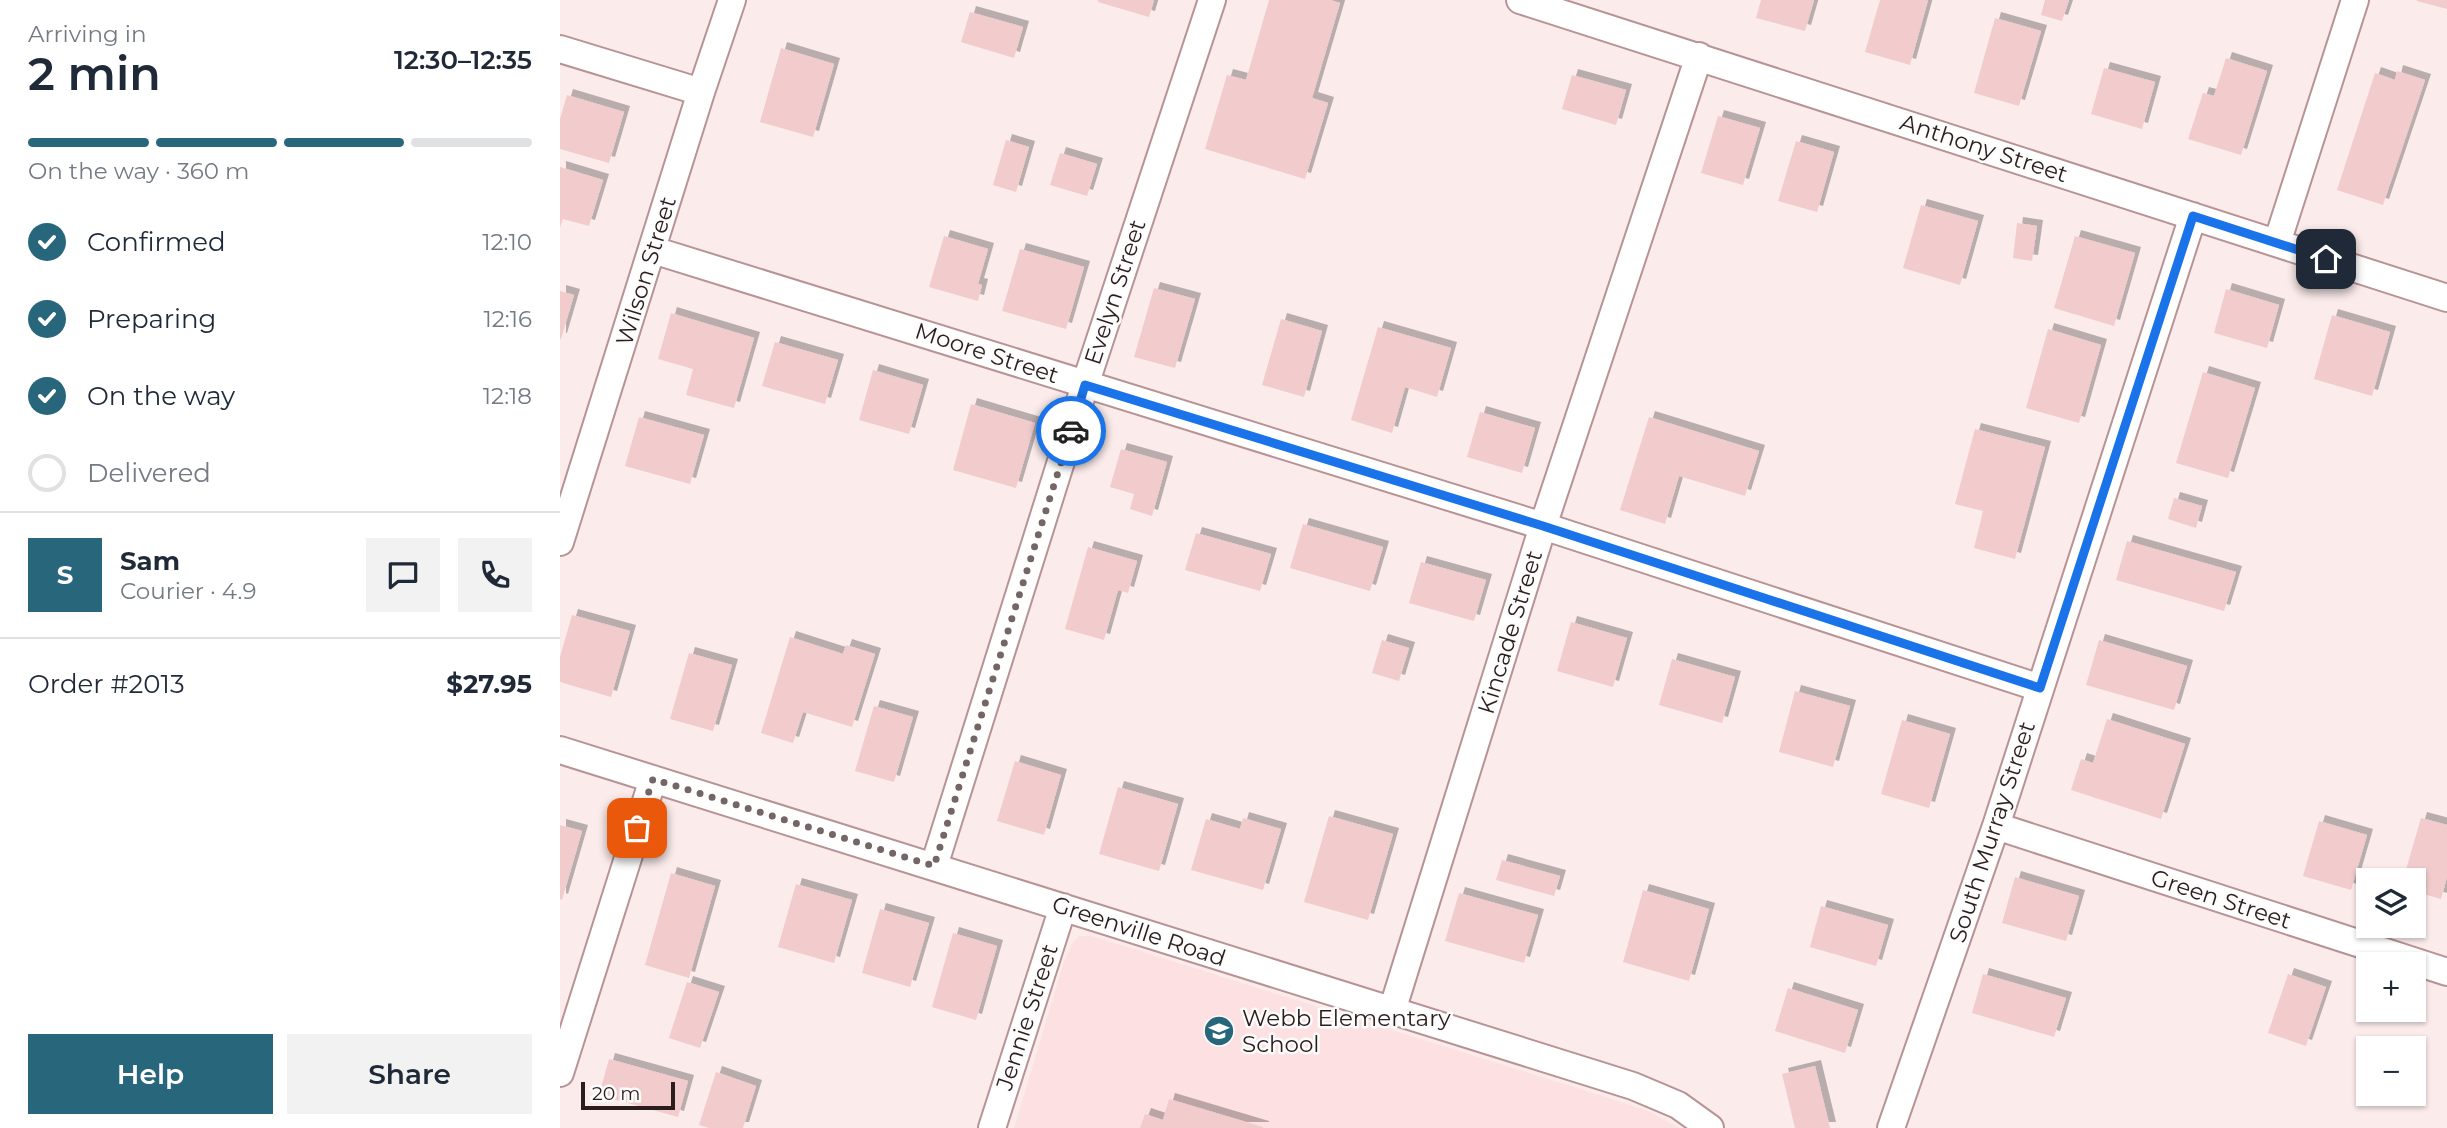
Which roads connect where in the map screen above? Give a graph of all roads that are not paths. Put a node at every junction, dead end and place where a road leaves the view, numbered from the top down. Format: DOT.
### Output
graph roads {
  1 [pos="732,0"];
  2 [pos="1212,0"];
  3 [pos="1520,0"];
  4 [pos="2355,0"];
  5 [pos="1582,9"];
  6 [pos="560,49"];
  7 [pos="1699,57"];
  8 [pos="701,92"];
  9 [pos="2193,216"];
  10 [pos="2277,243"];
  11 [pos="653,250"];
  12 [pos="2447,298"];
  13 [pos="1085,385"];
  14 [pos="1543,526"];
  15 [pos="560,542"];
  16 [pos="2040,688"];
  17 [pos="560,750"];
  18 [pos="653,779"];
  19 [pos="1996,826"];
  20 [pos="934,866"];
  21 [pos="1063,906"];
  22 [pos="2447,972"];
  23 [pos="1392,1011"];
  24 [pos="560,1073"];
  25 [pos="992,1128"];
  26 [pos="1710,1128"];
  27 [pos="1891,1128"];
  1 -- 8 [label="street, Wilson Street"];
  2 -- 13 [label="street, Evelyn Street"];
  3 -- 5 [label="street, Anthony Street"];
  4 -- 10 [label="street"];
  5 -- 7 [label="street, Anthony Street"];
  6 -- 8 [label="street"];
  7 -- 9 [label="street, Anthony Street"];
  7 -- 14 [label="street, Kincade Street"];
  8 -- 11 [label="street, Wilson Street"];
  9 -- 10 [label="street, Anthony Street"];
  9 -- 16 [label="street, South Murray Street"];
  10 -- 12 [label="street, Anthony Street"];
  11 -- 13 [label="street, Moore Street"];
  11 -- 15 [label="street, Wilson Street"];
  13 -- 14 [label="street, Moore Street"];
  13 -- 20 [label="street, Evelyn Street"];
  14 -- 16 [label="street, Moore Street"];
  14 -- 23 [label="street, Kincade Street"];
  16 -- 19 [label="street, South Murray Street"];
  17 -- 18 [label="street, Greenville Road"];
  18 -- 20 [label="street, Greenville Road"];
  18 -- 24 [label="street"];
  19 -- 22 [label="street, Green Street"];
  19 -- 27 [label="street, South Murray Street"];
  20 -- 21 [label="street, Greenville Road"];
  21 -- 23 [label="street, Greenville Road"];
  21 -- 25 [label="street, Jennie Street"];
  23 -- 26 [label="street, Greenville Road"];
}
